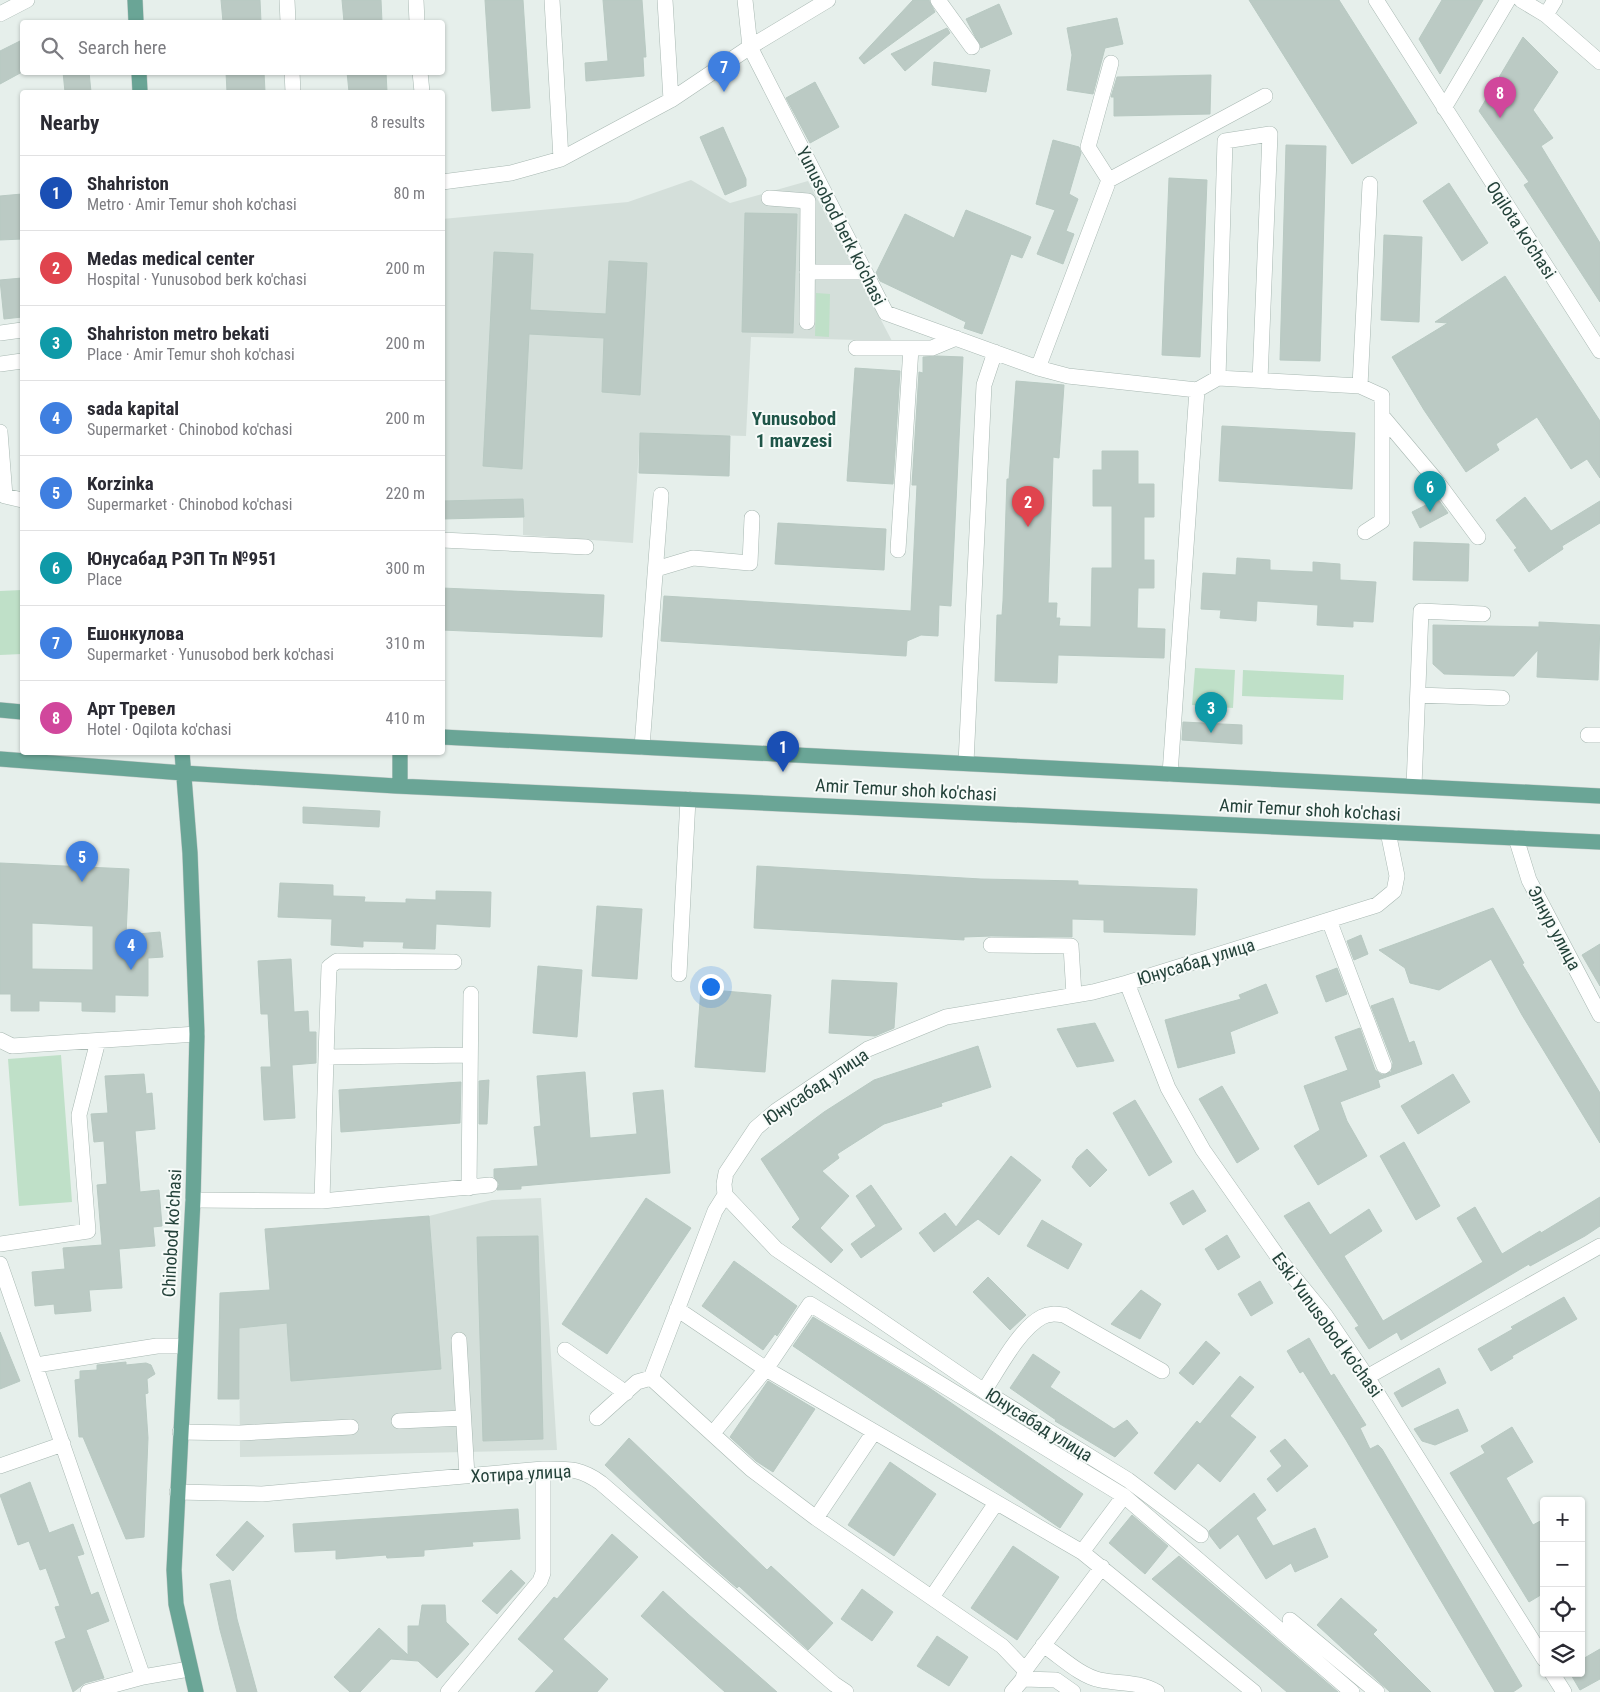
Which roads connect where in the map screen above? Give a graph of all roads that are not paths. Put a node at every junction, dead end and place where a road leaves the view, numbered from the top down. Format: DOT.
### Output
graph roads {
  1 [pos="27,0"];
  2 [pos="134,0"];
  3 [pos="287,0"];
  4 [pos="416,0"];
  5 [pos="552,0"];
  6 [pos="664,0"];
  7 [pos="745,0"];
  8 [pos="828,0"];
  9 [pos="938,0"];
  10 [pos="1376,0"];
  11 [pos="1508,0"];
  12 [pos="1521,0"];
  13 [pos="1555,0"];
  14 [pos="0,14"];
  15 [pos="1546,14"];
  16 [pos="136,20"];
  17 [pos="288,20"];
  18 [pos="417,20"];
  19 [pos="750,47"];
  20 [pos="972,47"];
  21 [pos="1600,62"];
  22 [pos="1111,63"];
  23 [pos="139,75"];
  24 [pos="292,75"];
  25 [pos="420,75"];
  26 [pos="140,90"];
  27 [pos="293,90"];
  28 [pos="422,90"];
  29 [pos="1265,96"];
  30 [pos="671,100"];
  31 [pos="1444,108"];
  32 [pos="560,159"];
  33 [pos="1109,180"];
  34 [pos="445,182"];
  35 [pos="1370,184"];
  36 [pos="769,198"];
  37 [pos="807,272"];
  38 [pos="866,272"];
  39 [pos="807,322"];
  40 [pos="20,330"];
  41 [pos="0,333"];
  42 [pos="956,338"];
  43 [pos="856,348"];
  44 [pos="911,348"];
  45 [pos="1600,351"];
  46 [pos="996,352"];
  47 [pos="20,361"];
  48 [pos="0,364"];
  49 [pos="1038,368"];
  50 [pos="1218,378"];
  51 [pos="1260,380"];
  52 [pos="1360,386"];
  53 [pos="1197,390"];
  54 [pos="1382,416"];
  55 [pos="0,432"];
  56 [pos="661,495"];
  57 [pos="20,500"];
  58 [pos="752,518"];
  59 [pos="1365,532"];
  60 [pos="1478,537"];
  61 [pos="445,540"];
  62 [pos="586,547"];
  63 [pos="898,550"];
  64 [pos="656,569"];
  65 [pos="1483,614"];
  66 [pos="1418,695"];
  67 [pos="1502,698"];
  68 [pos="0,710"];
  69 [pos="20,712"];
  70 [pos="445,737"];
  71 [pos="642,747"];
  72 [pos="182,755"];
  73 [pos="400,755"];
  74 [pos="0,759"];
  75 [pos="966,763"];
  76 [pos="183,773"];
  77 [pos="1170,774"];
  78 [pos="400,786"];
  79 [pos="1414,786"];
  80 [pos="1600,796"];
  81 [pos="688,799"];
  82 [pos="1388,832"];
  83 [pos="1516,838"];
  84 [pos="1600,842"];
  85 [pos="1329,920"];
  86 [pos="991,945"];
  87 [pos="454,962"];
  88 [pos="679,974"];
  89 [pos="1127,984"];
  90 [pos="471,994"];
  91 [pos="1074,995"];
  92 [pos="1600,1015"];
  93 [pos="197,1034"];
  94 [pos="0,1040"];
  95 [pos="98,1041"];
  96 [pos="470,1055"];
  97 [pos="326,1057"];
  98 [pos="1384,1066"];
  99 [pos="490,1185"];
  100 [pos="468,1188"];
  101 [pos="725,1194"];
  102 [pos="193,1200"];
  103 [pos="322,1201"];
  104 [pos="0,1244"];
  105 [pos="1600,1246"];
  106 [pos="0,1264"];
  107 [pos="677,1309"];
  108 [pos="459,1340"];
  109 [pos="185,1346"];
  110 [pos="565,1350"];
  111 [pos="36,1365"];
  112 [pos="766,1369"];
  113 [pos="1162,1370"];
  114 [pos="1367,1376"];
  115 [pos="651,1378"];
  116 [pos="984,1391"];
  117 [pos="626,1393"];
  118 [pos="463,1418"];
  119 [pos="597,1418"];
  120 [pos="399,1421"];
  121 [pos="351,1427"];
  122 [pos="180,1432"];
  123 [pos="874,1432"];
  124 [pos="713,1433"];
  125 [pos="63,1444"];
  126 [pos="0,1466"];
  127 [pos="543,1469"];
  128 [pos="467,1476"];
  129 [pos="177,1492"];
  130 [pos="1124,1496"];
  131 [pos="996,1503"];
  132 [pos="816,1518"];
  133 [pos="1201,1535"];
  134 [pos="1082,1552"];
  135 [pos="1102,1567"];
  136 [pos="932,1597"];
  137 [pos="1290,1620"];
  138 [pos="1044,1645"];
  139 [pos="1540,1653"];
  140 [pos="189,1669"];
  141 [pos="1024,1675"];
  142 [pos="143,1676"];
  143 [pos="1555,1677"];
  144 [pos="88,1692"];
  145 [pos="196,1692"];
  146 [pos="448,1692"];
  147 [pos="846,1692"];
  148 [pos="1012,1692"];
  149 [pos="1073,1692"];
  150 [pos="1157,1692"];
  151 [pos="1254,1692"];
  152 [pos="1352,1692"];
  153 [pos="1377,1692"];
  154 [pos="1564,1692"];
  1 -- 14 [label="street"];
  2 -- 16 [label="main road"];
  3 -- 17 [label="street"];
  4 -- 18 [label="street"];
  5 -- 32 [label="street"];
  6 -- 30 [label="street"];
  7 -- 19 [label="street"];
  8 -- 19 [label="street"];
  9 -- 20 [label="street"];
  10 -- 31 [label="street, Oqilota ko'chasi"];
  11 -- 31 [label="street"];
  12 -- 15 [label="street"];
  13 -- 15 [label="street"];
  15 -- 21 [label="street"];
  19 -- 30 [label="street"];
  19 -- 38 [label="street, Yunusobod berk ko'chasi"];
  22 -- 33 [label="street"];
  23 -- 26 [label="main road"];
  24 -- 27 [label="street"];
  25 -- 28 [label="street"];
  29 -- 33 [label="street"];
  30 -- 32 [label="street"];
  31 -- 45 [label="street, Oqilota ko'chasi"];
  32 -- 34 [label="street"];
  33 -- 49 [label="street"];
  35 -- 52 [label="street"];
  36 -- 37 [label="street"];
  37 -- 38 [label="street"];
  37 -- 39 [label="street"];
  38 -- 42 [label="street, Yunusobod berk ko'chasi"];
  40 -- 41 [label="street"];
  42 -- 44 [label="street"];
  42 -- 46 [label="street, Yunusobod berk ko'chasi"];
  43 -- 44 [label="street"];
  44 -- 63 [label="street"];
  46 -- 49 [label="street, Yunusobod berk ko'chasi"];
  46 -- 75 [label="street"];
  47 -- 48 [label="street"];
  49 -- 53 [label="street, Yunusobod berk ko'chasi"];
  50 -- 51 [label="street"];
  50 -- 51 [label="street"];
  50 -- 53 [label="street"];
  51 -- 52 [label="street"];
  52 -- 54 [label="street"];
  53 -- 77 [label="street"];
  54 -- 59 [label="street"];
  54 -- 60 [label="street"];
  55 -- 57 [label="street"];
  56 -- 64 [label="street"];
  58 -- 64 [label="street"];
  61 -- 62 [label="street"];
  64 -- 71 [label="street"];
  65 -- 66 [label="street"];
  66 -- 67 [label="street"];
  66 -- 79 [label="street"];
  68 -- 69 [label="main road"];
  70 -- 71 [label="main road, Amir Temur shoh ko'chasi"];
  71 -- 75 [label="main road, Amir Temur shoh ko'chasi"];
  72 -- 76 [label="main road, Chinobod ko'chasi"];
  73 -- 78 [label="main road"];
  74 -- 76 [label="main road, Amir Temur shoh ko'chasi"];
  75 -- 77 [label="main road, Amir Temur shoh ko'chasi"];
  76 -- 78 [label="main road, Amir Temur shoh ko'chasi"];
  76 -- 93 [label="main road, Chinobod ko'chasi"];
  77 -- 79 [label="main road, Amir Temur shoh ko'chasi"];
  78 -- 81 [label="main road, Amir Temur shoh ko'chasi"];
  79 -- 80 [label="main road, Amir Temur shoh ko'chasi"];
  81 -- 82 [label="main road, Amir Temur shoh ko'chasi"];
  81 -- 88 [label="street"];
  82 -- 83 [label="main road, Amir Temur shoh ko'chasi"];
  82 -- 85 [label="street, Юнусабад улица"];
  83 -- 84 [label="main road, Amir Temur shoh ko'chasi"];
  83 -- 92 [label="street, Элнур улица"];
  85 -- 89 [label="street, Юнусабад улица"];
  85 -- 98 [label="street"];
  86 -- 91 [label="street"];
  87 -- 97 [label="street"];
  89 -- 91 [label="street, Юнусабад улица"];
  89 -- 114 [label="street, Eski Yunusobod ko'chasi"];
  90 -- 96 [label="street"];
  91 -- 101 [label="street, Юнусабад улица"];
  93 -- 95 [label="street"];
  93 -- 102 [label="main road, Chinobod ko'chasi"];
  94 -- 95 [label="street"];
  95 -- 104 [label="street"];
  96 -- 97 [label="street"];
  96 -- 100 [label="street"];
  97 -- 103 [label="street"];
  99 -- 100 [label="street"];
  100 -- 103 [label="street"];
  101 -- 107 [label="street"];
  101 -- 116 [label="street, Юнусабад улица"];
  102 -- 103 [label="street"];
  102 -- 109 [label="main road, Chinobod ko'chasi"];
  105 -- 114 [label="street"];
  106 -- 111 [label="street"];
  107 -- 112 [label="street"];
  107 -- 115 [label="street"];
  108 -- 118 [label="street"];
  109 -- 111 [label="street"];
  109 -- 122 [label="main road, Chinobod ko'chasi"];
  110 -- 117 [label="street"];
  111 -- 125 [label="street"];
  112 -- 123 [label="street"];
  112 -- 124 [label="street"];
  112 -- 130 [label="street"];
  113 -- 116 [label="street"];
  114 -- 139 [label="street, Eski Yunusobod ko'chasi"];
  115 -- 117 [label="street"];
  115 -- 124 [label="street"];
  116 -- 133 [label="street, Юнусабад улица"];
  117 -- 119 [label="street"];
  118 -- 120 [label="street"];
  118 -- 128 [label="street"];
  121 -- 122 [label="street"];
  122 -- 129 [label="main road, Chinobod ko'chasi"];
  123 -- 131 [label="street"];
  123 -- 132 [label="street"];
  124 -- 132 [label="street"];
  125 -- 126 [label="street"];
  125 -- 142 [label="street"];
  127 -- 128 [label="street, Хотира улица"];
  127 -- 146 [label="street"];
  127 -- 147 [label="street, Хотира улица"];
  128 -- 129 [label="street, Хотира улица"];
  129 -- 140 [label="main road, Chinobod ko'chasi"];
  130 -- 134 [label="street"];
  130 -- 152 [label="street"];
  131 -- 134 [label="street"];
  131 -- 136 [label="street"];
  132 -- 136 [label="street"];
  134 -- 135 [label="street"];
  135 -- 138 [label="street"];
  135 -- 151 [label="street"];
  136 -- 141 [label="street"];
  137 -- 153 [label="street"];
  138 -- 141 [label="street"];
  138 -- 150 [label="street"];
  140 -- 142 [label="street"];
  140 -- 145 [label="main road, Chinobod ko'chasi"];
  141 -- 148 [label="street"];
  141 -- 149 [label="street"];
  142 -- 144 [label="street"];
  143 -- 154 [label="street"];
}
